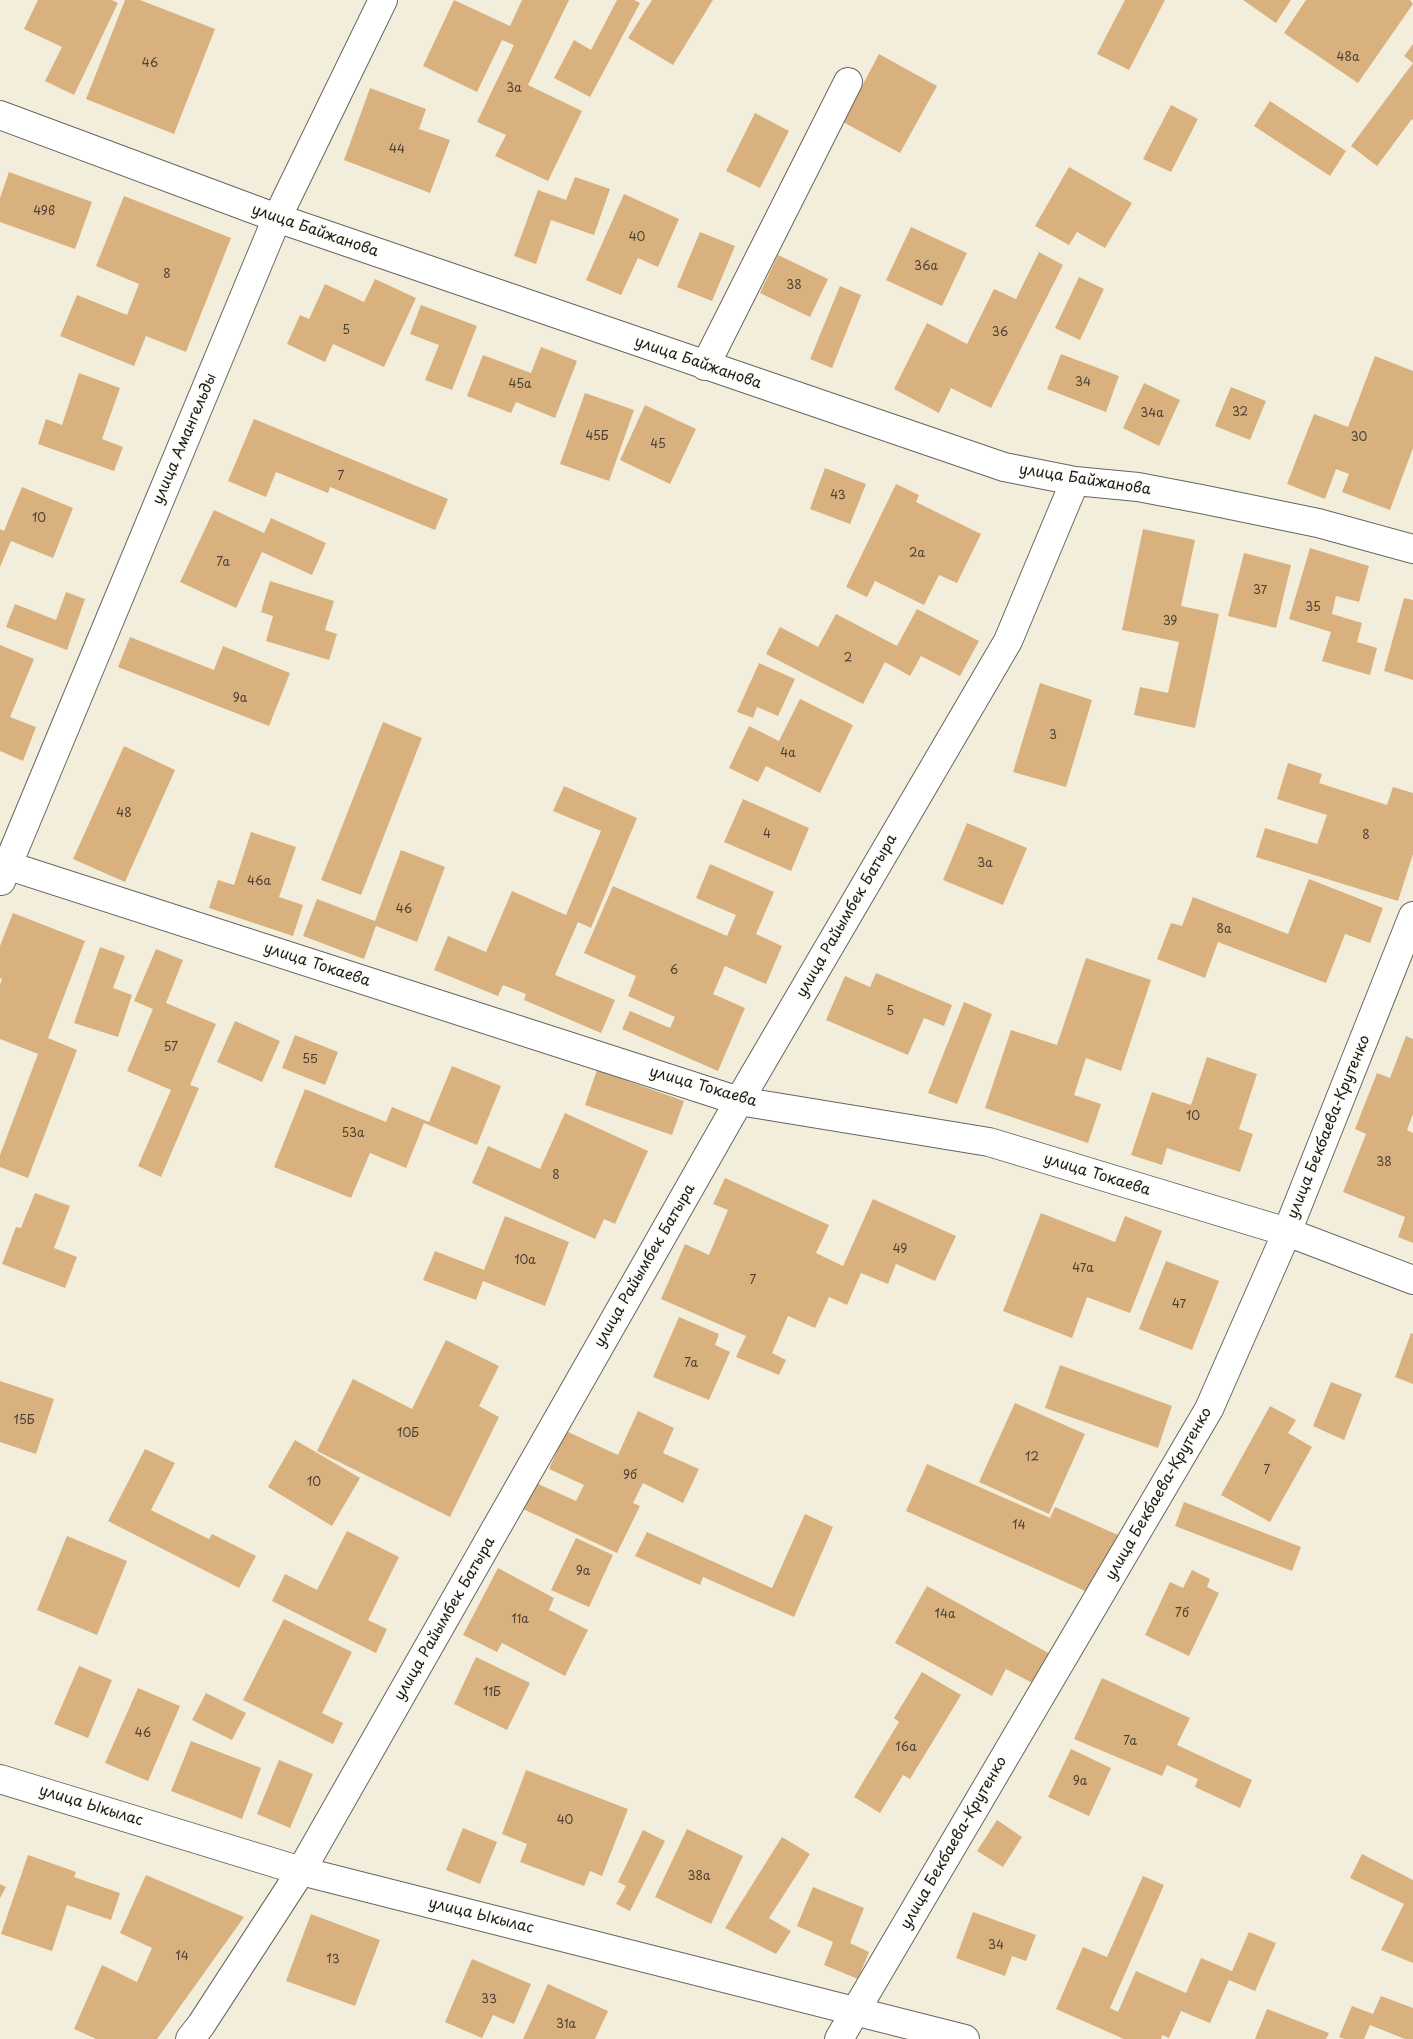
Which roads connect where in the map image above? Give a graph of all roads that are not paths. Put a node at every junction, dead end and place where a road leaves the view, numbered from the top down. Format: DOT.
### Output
graph roads {
  1 [pos="383,0"];
  2 [pos="848,82"];
  3 [pos="0,115"];
  4 [pos="277,218"];
  5 [pos="705,366"];
  6 [pos="1075,481"];
  7 [pos="1413,549"];
  8 [pos="3,871"];
  9 [pos="1413,916"];
  10 [pos="739,1101"];
  11 [pos="1287,1232"];
  12 [pos="1413,1280"];
  13 [pos="0,1779"];
  14 [pos="301,1871"];
  15 [pos="856,2011"];
  16 [pos="190,2039"];
  17 [pos="839,2039"];
  18 [pos="965,2039"];
  1 -- 4 [label="street, улица Амангельды"];
  2 -- 5 [label="street"];
  3 -- 4 [label="street, улица Байжанова"];
  4 -- 5 [label="street, улица Байжанова"];
  4 -- 8 [label="street, улица Амангельды"];
  5 -- 6 [label="street, улица Байжанова"];
  6 -- 7 [label="street, улица Байжанова"];
  6 -- 10 [label="street, улица Райымбек Батыра"];
  8 -- 10 [label="street, улица Токаева"];
  9 -- 11 [label="street, улица Бекбаева-Крутенко"];
  10 -- 11 [label="street, улица Токаева"];
  10 -- 14 [label="street, улица Райымбек Батыра"];
  11 -- 12 [label="street, улица Токаева"];
  11 -- 15 [label="street, улица Бекбаева-Крутенко"];
  13 -- 14 [label="street, улица Ыкылас"];
  14 -- 15 [label="street, улица Ыкылас"];
  14 -- 16 [label="street, улица Райымбек Батыра"];
  15 -- 17 [label="street, улица Бекбаева-Крутенко"];
  15 -- 18 [label="street, улица Ыкылас"];
}
